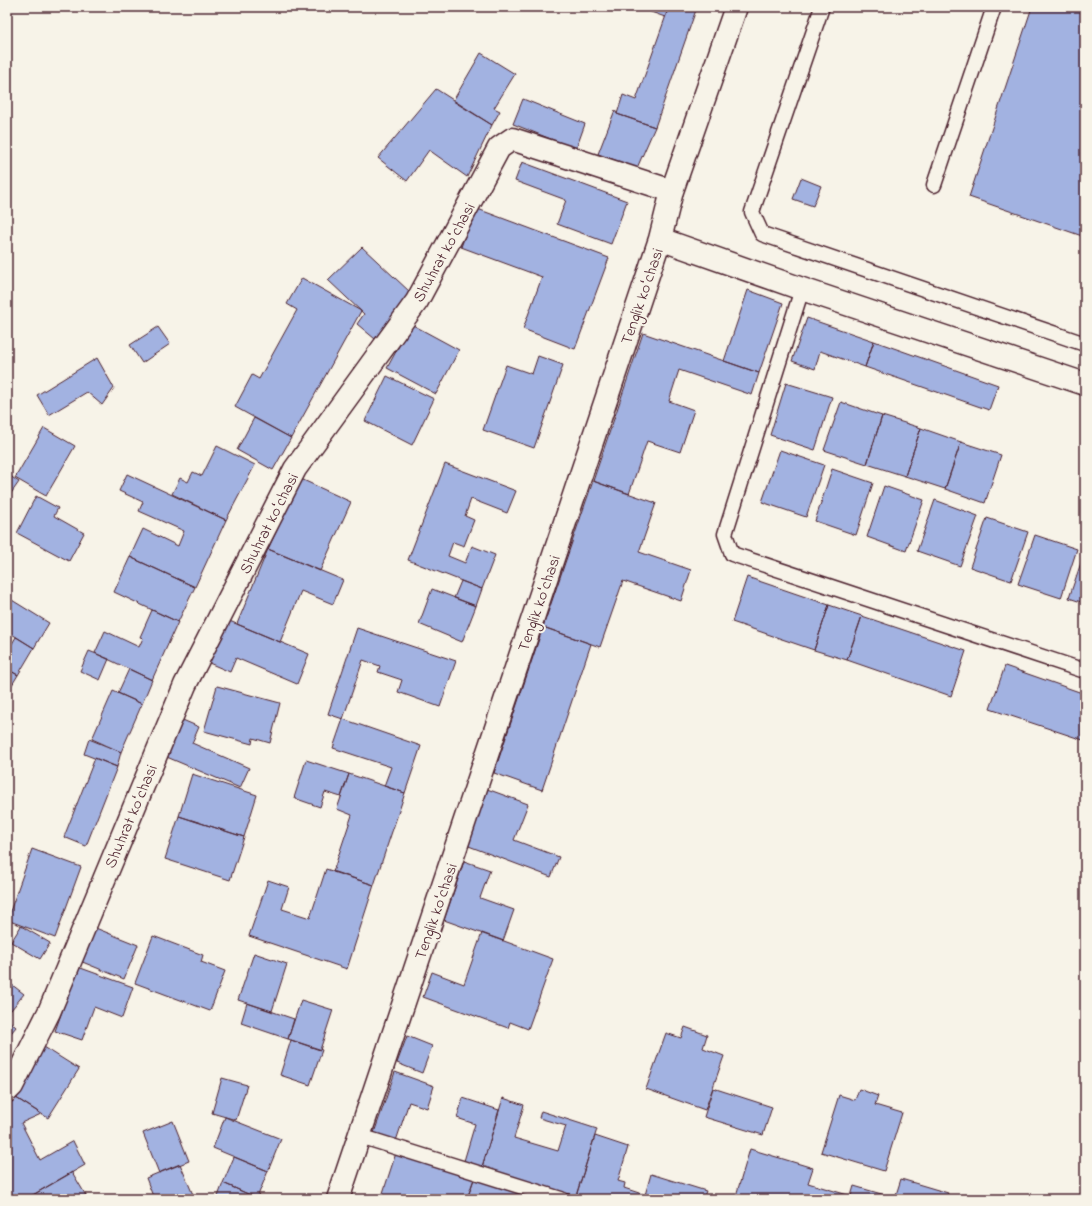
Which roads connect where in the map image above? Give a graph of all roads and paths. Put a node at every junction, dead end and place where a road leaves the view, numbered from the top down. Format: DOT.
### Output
graph roads {
  1 [pos="736,7"];
  2 [pos="822,7"];
  3 [pos="994,7"];
  4 [pos="934,185"];
  5 [pos="672,191"];
  6 [pos="660,239"];
  7 [pos="802,290"];
  8 [pos="1085,344"];
  9 [pos="1085,384"];
  10 [pos="1085,671"];
  11 [pos="7,1091"];
  12 [pos="360,1136"];
  13 [pos="338,1199"];
  14 [pos="561,1199"];
  1 -- 5 [label="street, Tenglik koʻchasi"];
  2 -- 8 [label="lane"];
  3 -- 4 [label="lane"];
  5 -- 6 [label="street, Tenglik koʻchasi"];
  5 -- 11 [label="street, Shuhrat koʻchasi"];
  6 -- 7 [label="street"];
  6 -- 12 [label="street, Tenglik koʻchasi"];
  7 -- 9 [label="street"];
  7 -- 10 [label="lane"];
  12 -- 13 [label="street, Tenglik koʻchasi"];
  12 -- 14 [label="lane"];
}
